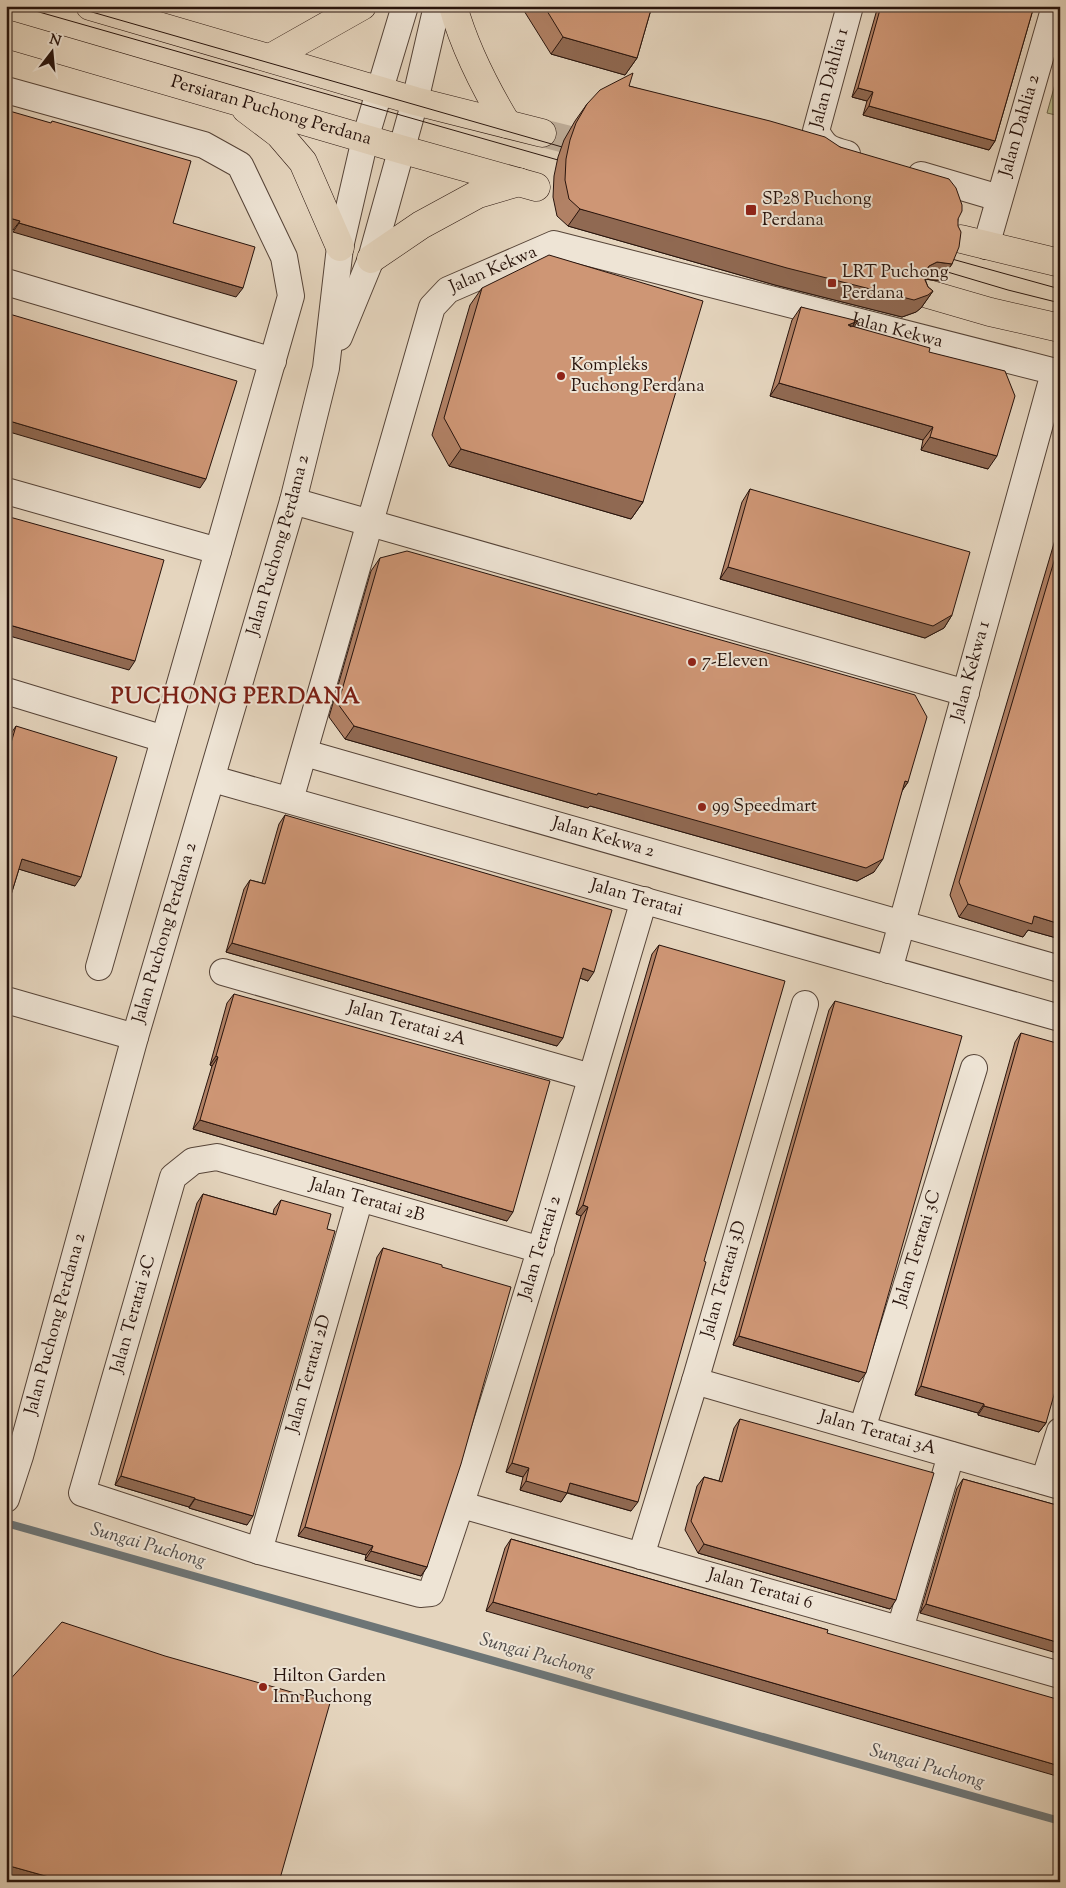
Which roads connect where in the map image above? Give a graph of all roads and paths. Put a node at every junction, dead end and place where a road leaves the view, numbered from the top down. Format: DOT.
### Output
graph roads {
  1 [pos="90,6"];
  2 [pos="362,6"];
  3 [pos="405,6"];
  4 [pos="437,6"];
  5 [pos="453,6"];
  6 [pos="850,6"];
  7 [pos="1055,6"];
  8 [pos="6,34"];
  9 [pos="270,58"];
  10 [pos="6,90"];
  11 [pos="380,90"];
  12 [pos="236,101"];
  13 [pos="414,101"];
  14 [pos="507,124"];
  15 [pos="542,133"];
  16 [pos="365,139"];
  17 [pos="400,149"];
  18 [pos="869,160"];
  19 [pos="897,168"];
  20 [pos="999,198"];
  21 [pos="973,243"];
  22 [pos="340,247"];
  23 [pos="371,259"];
  24 [pos="1060,263"];
  25 [pos="6,282"];
  26 [pos="928,294"];
  27 [pos="1060,328"];
  28 [pos="273,360"];
  29 [pos="326,368"];
  30 [pos="1057,373"];
  31 [pos="6,491"];
  32 [pos="294,502"];
  33 [pos="370,523"];
  34 [pos="218,551"];
  35 [pos="6,691"];
  36 [pos="966,693"];
  37 [pos="164,739"];
  38 [pos="305,753"];
  39 [pos="213,779"];
  40 [pos="290,800"];
  41 [pos="644,900"];
  42 [pos="902,922"];
  43 [pos="99,967"];
  44 [pos="1060,969"];
  45 [pos="890,970"];
  46 [pos="223,972"];
  47 [pos="6,1000"];
  48 [pos="805,1004"];
  49 [pos="1060,1018"];
  50 [pos="135,1037"];
  51 [pos="974,1068"];
  52 [pos="591,1078"];
  53 [pos="193,1161"];
  54 [pos="360,1198"];
  55 [pos="542,1250"];
  56 [pos="695,1381"];
  57 [pos="862,1429"];
  58 [pos="1060,1431"];
  59 [pos="951,1455"];
  60 [pos="1052,1484"];
  61 [pos="6,1499"];
  62 [pos="462,1504"];
  63 [pos="258,1550"];
  64 [pos="641,1556"];
  65 [pos="900,1630"];
  66 [pos="1060,1675"];
  1 -- 9 [label="main road"];
  2 -- 9 [label="main road"];
  3 -- 11 [label="street, Jalan Puchong Perdana 2"];
  4 -- 13 [label="street, Jalan Puchong Perdana 2"];
  5 -- 14 [label="main road"];
  6 -- 18 [label="street, Jalan Dahlia 1"];
  7 -- 20 [label="street, Jalan Dahlia 2"];
  8 -- 12 [label="main road, Persiaran Puchong Perdana"];
  9 -- 11 [label="main road"];
  10 -- 28 [label="street"];
  11 -- 13 [label="main road"];
  11 -- 16 [label="street, Jalan Puchong Perdana 2"];
  12 -- 16 [label="main road, Persiaran Puchong Perdana"];
  12 -- 22 [label="main road"];
  13 -- 14 [label="main road"];
  13 -- 17 [label="street, Jalan Puchong Perdana 2"];
  14 -- 15 [label="main road"];
  16 -- 17 [label="main road, Persiaran Puchong Perdana"];
  16 -- 22 [label="street, Jalan Puchong Perdana 2"];
  17 -- 23 [label="street, Jalan Puchong Perdana 2"];
  17 -- 23 [label="main road, Persiaran Puchong Perdana"];
  19 -- 20 [label="street"];
  20 -- 21 [label="street, Jalan Dahlia 2"];
  21 -- 24 [label="main road"];
  22 -- 29 [label="street, Jalan Puchong Perdana 2"];
  23 -- 29 [label="street, Jalan Puchong Perdana 2"];
  25 -- 28 [label="street"];
  26 -- 27 [label="main road"];
  28 -- 34 [label="street"];
  29 -- 32 [label="street, Jalan Puchong Perdana 2"];
  30 -- 33 [label="street, Jalan Kekwa"];
  30 -- 36 [label="street, Jalan Kekwa 1"];
  31 -- 34 [label="street"];
  32 -- 33 [label="street"];
  32 -- 39 [label="street, Jalan Puchong Perdana 2"];
  33 -- 36 [label="street"];
  33 -- 38 [label="street, Jalan Kekwa"];
  34 -- 37 [label="street"];
  35 -- 37 [label="street"];
  36 -- 42 [label="street, Jalan Kekwa 1"];
  37 -- 43 [label="street"];
  38 -- 40 [label="street, Jalan Kekwa"];
  38 -- 42 [label="street, Jalan Kekwa 2"];
  39 -- 40 [label="street, Jalan Teratai"];
  39 -- 50 [label="street, Jalan Puchong Perdana 2"];
  40 -- 41 [label="street, Jalan Teratai"];
  41 -- 45 [label="street, Jalan Teratai"];
  41 -- 52 [label="street, Jalan Teratai 2"];
  42 -- 44 [label="street, Jalan Kekwa 2"];
  42 -- 45 [label="street, Jalan Kekwa 1"];
  45 -- 49 [label="street, Jalan Teratai"];
  46 -- 52 [label="street, Jalan Teratai 2A"];
  47 -- 50 [label="street"];
  48 -- 56 [label="street, Jalan Teratai 3D"];
  50 -- 61 [label="street, Jalan Puchong Perdana 2"];
  51 -- 57 [label="street, Jalan Teratai 3C"];
  52 -- 55 [label="street, Jalan Teratai 2"];
  53 -- 54 [label="street, Jalan Teratai 2B"];
  53 -- 63 [label="street, Jalan Teratai 2C"];
  54 -- 55 [label="street, Jalan Teratai 2B"];
  54 -- 63 [label="street, Jalan Teratai 2D"];
  55 -- 62 [label="street, Jalan Teratai 2"];
  56 -- 57 [label="street, Jalan Teratai 3A"];
  56 -- 64 [label="street, Jalan Teratai 3D"];
  57 -- 59 [label="street, Jalan Teratai 3A"];
  58 -- 60 [label="street"];
  59 -- 60 [label="street, Jalan Teratai 3A"];
  59 -- 65 [label="street"];
  62 -- 63 [label="street, Jalan Teratai 2"];
  62 -- 64 [label="street, Jalan Teratai 6"];
  64 -- 65 [label="street, Jalan Teratai 6"];
  65 -- 66 [label="street, Jalan Teratai 6"];
}
